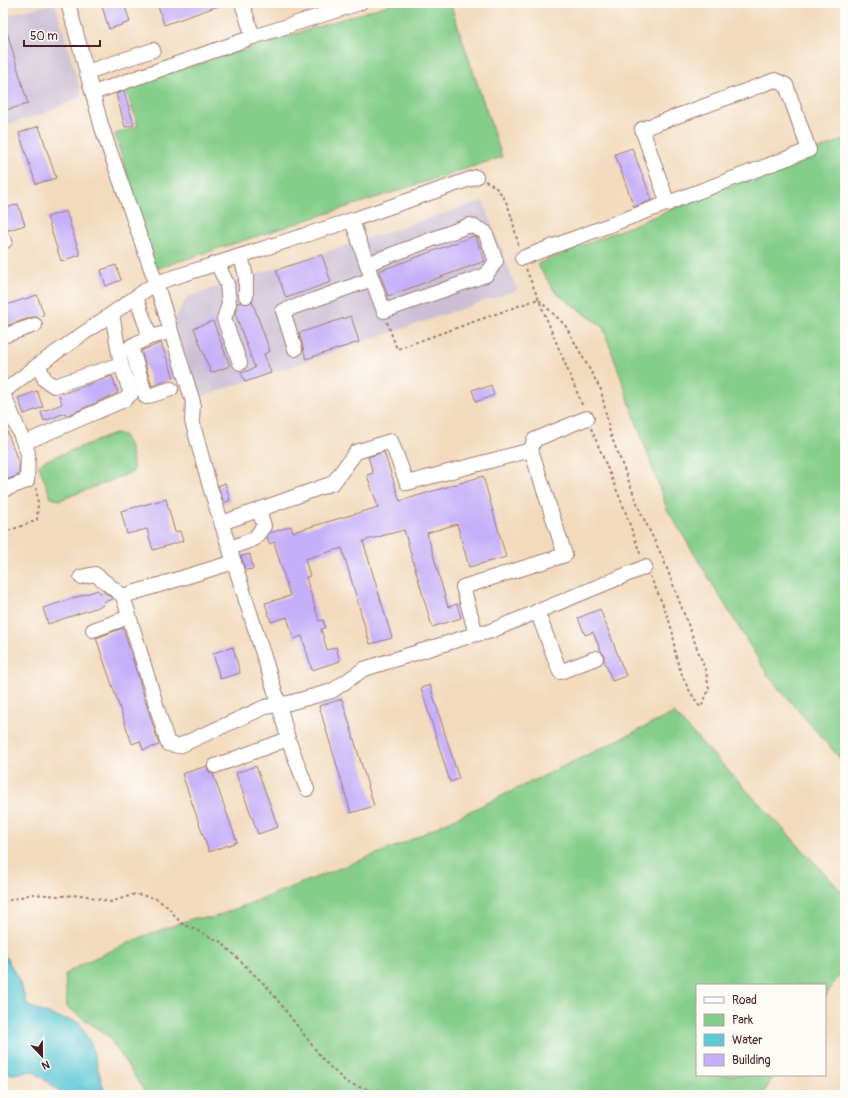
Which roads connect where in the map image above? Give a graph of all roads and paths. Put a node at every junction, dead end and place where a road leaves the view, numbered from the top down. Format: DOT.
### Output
graph roads {
  1 [pos="68,3"];
  2 [pos="242,3"];
  3 [pos="360,3"];
  4 [pos="253,37"];
  5 [pos="153,50"];
  6 [pos="87,72"];
  7 [pos="93,93"];
  8 [pos="476,177"];
  9 [pos="668,204"];
  10 [pos="352,220"];
  11 [pos="241,256"];
  12 [pos="522,258"];
  13 [pos="217,264"];
  14 [pos="367,264"];
  15 [pos="372,278"];
  16 [pos="156,283"];
  17 [pos="246,296"];
  18 [pos="136,297"];
  19 [pos="538,299"];
  20 [pos="384,311"];
  21 [pos="112,314"];
  22 [pos="35,325"];
  23 [pos="3,336"];
  24 [pos="295,349"];
  25 [pos="240,363"];
  26 [pos="121,364"];
  27 [pos="38,365"];
  28 [pos="172,389"];
  29 [pos="3,393"];
  30 [pos="587,418"];
  31 [pos="24,443"];
  32 [pos="531,450"];
  33 [pos="36,484"];
  34 [pos="3,490"];
  35 [pos="258,510"];
  36 [pos="222,523"];
  37 [pos="3,533"];
  38 [pos="230,548"];
  39 [pos="234,562"];
  40 [pos="645,566"];
  41 [pos="81,577"];
  42 [pos="123,596"];
  43 [pos="537,611"];
  44 [pos="130,617"];
  45 [pos="93,630"];
  46 [pos="476,634"];
  47 [pos="596,658"];
  48 [pos="279,704"];
  49 [pos="288,739"];
  50 [pos="215,766"];
  51 [pos="307,789"];
  52 [pos="3,902"];
  53 [pos="391,1095"];
  1 -- 6 [label="street"];
  2 -- 4 [label="street"];
  3 -- 4 [label="street"];
  4 -- 7 [label="street"];
  5 -- 6 [label="street"];
  6 -- 7 [label="street"];
  7 -- 16 [label="street"];
  8 -- 10 [label="street"];
  8 -- 12 [label="path"];
  9 -- 9 [label="street"];
  9 -- 12 [label="street"];
  10 -- 11 [label="street"];
  10 -- 14 [label="street"];
  11 -- 13 [label="street"];
  11 -- 17 [label="street"];
  12 -- 19 [label="path"];
  13 -- 16 [label="street"];
  13 -- 25 [label="street"];
  14 -- 15 [label="street"];
  14 -- 20 [label="street"];
  15 -- 20 [label="street"];
  15 -- 24 [label="street"];
  16 -- 18 [label="street"];
  16 -- 36 [label="street"];
  18 -- 21 [label="street"];
  18 -- 28 [label="street"];
  19 -- 20 [label="path"];
  19 -- 30 [label="path"];
  19 -- 40 [label="path"];
  21 -- 26 [label="street"];
  21 -- 27 [label="street"];
  22 -- 23 [label="street"];
  26 -- 27 [label="street"];
  26 -- 31 [label="street"];
  27 -- 29 [label="street"];
  29 -- 31 [label="street"];
  30 -- 32 [label="street"];
  30 -- 40 [label="path"];
  31 -- 34 [label="street"];
  32 -- 35 [label="street"];
  32 -- 46 [label="street"];
  33 -- 37 [label="path"];
  35 -- 36 [label="street"];
  35 -- 38 [label="street"];
  36 -- 38 [label="street"];
  38 -- 39 [label="street"];
  39 -- 42 [label="street"];
  39 -- 48 [label="street"];
  40 -- 43 [label="street"];
  41 -- 42 [label="street"];
  42 -- 44 [label="street"];
  43 -- 46 [label="street"];
  43 -- 47 [label="street"];
  44 -- 45 [label="street"];
  44 -- 48 [label="street"];
  46 -- 48 [label="street"];
  48 -- 49 [label="street"];
  49 -- 50 [label="street"];
  49 -- 51 [label="street"];
  52 -- 53 [label="path"];
}
